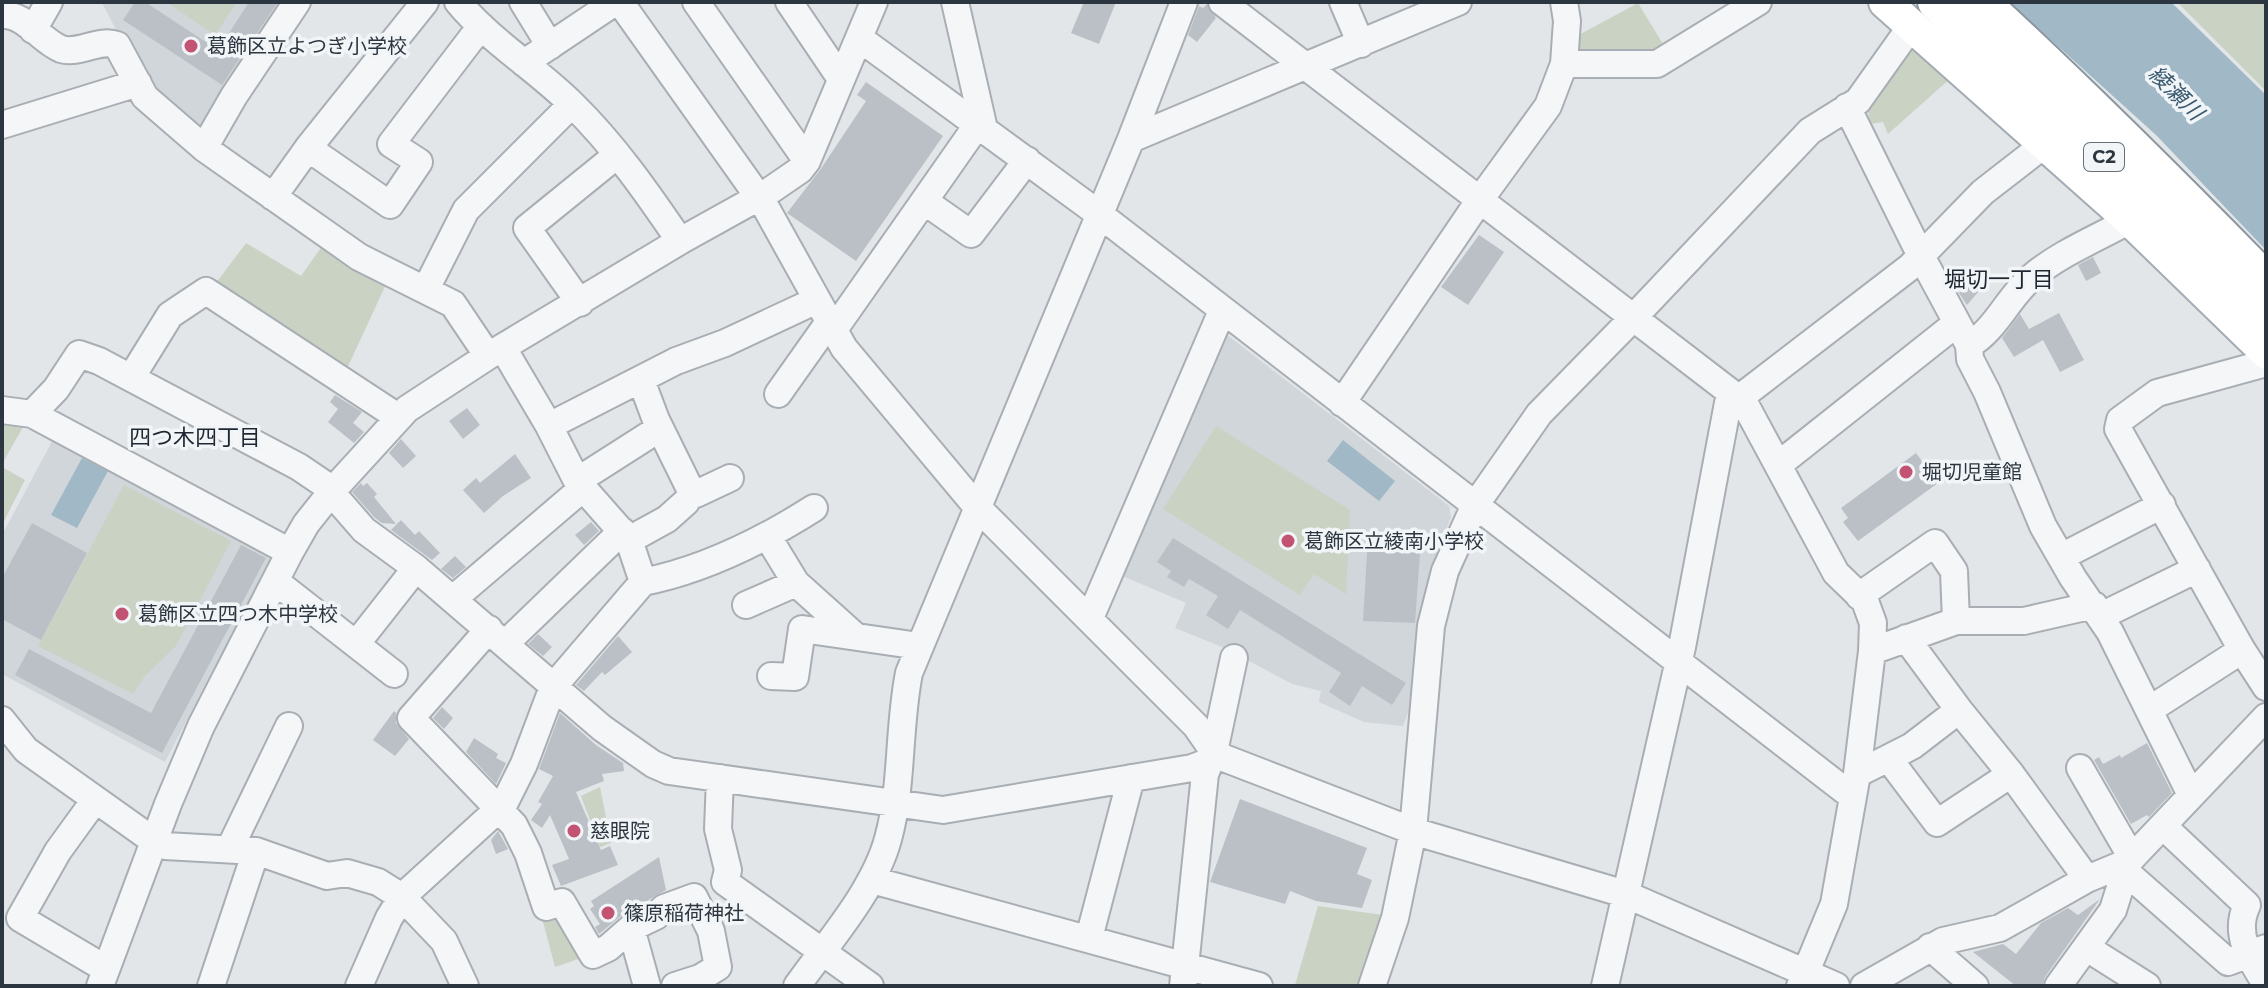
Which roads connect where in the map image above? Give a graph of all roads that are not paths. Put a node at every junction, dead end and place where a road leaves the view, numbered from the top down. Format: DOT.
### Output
graph roads {
  1 [pos="49,2"];
  2 [pos="297,2"];
  3 [pos="425,2"];
  4 [pos="458,2"];
  5 [pos="523,2"];
  6 [pos="618,2"];
  7 [pos="696,2"];
  8 [pos="789,2"];
  9 [pos="874,2"];
  10 [pos="955,2"];
  11 [pos="1184,2"];
  12 [pos="1222,2"];
  13 [pos="1343,2"];
  14 [pos="1458,2"];
  15 [pos="1564,2"];
  16 [pos="1758,2"];
  17 [pos="1885,2"];
  18 [pos="1926,10"];
  19 [pos="2,15"];
  20 [pos="1973,15"];
  21 [pos="481,26"];
  22 [pos="33,30"];
  23 [pos="859,38"];
  24 [pos="1361,44"];
  25 [pos="535,56"];
  26 [pos="1564,64"];
  27 [pos="1307,66"];
  28 [pos="841,79"];
  29 [pos="138,83"];
  30 [pos="572,104"];
  31 [pos="1847,107"];
  32 [pos="2,125"];
  33 [pos="981,126"];
  34 [pos="1131,139"];
  35 [pos="2045,144"];
  36 [pos="204,148"];
  37 [pos="308,148"];
  38 [pos="617,155"];
  39 [pos="1027,160"];
  40 [pos="807,161"];
  41 [pos="273,197"];
  42 [pos="757,199"];
  43 [pos="924,201"];
  44 [pos="1479,201"];
  45 [pos="1099,214"];
  46 [pos="2130,220"];
  47 [pos="680,241"];
  48 [pos="1921,256"];
  49 [pos="2266,281"];
  50 [pos="426,289"];
  51 [pos="580,303"];
  52 [pos="1222,311"];
  53 [pos="1634,317"];
  54 [pos="826,318"];
  55 [pos="2266,319"];
  56 [pos="1963,334"];
  57 [pos="496,352"];
  58 [pos="2266,352"];
  59 [pos="2266,363"];
  60 [pos="131,378"];
  61 [pos="641,380"];
  62 [pos="778,394"];
  63 [pos="1738,398"];
  64 [pos="1342,403"];
  65 [pos="2,410"];
  66 [pos="32,414"];
  67 [pos="398,417"];
  68 [pos="549,426"];
  69 [pos="660,428"];
  70 [pos="1778,465"];
  71 [pos="730,478"];
  72 [pos="580,484"];
  73 [pos="332,491"];
  74 [pos="686,502"];
  75 [pos="2162,505"];
  76 [pos="977,507"];
  77 [pos="1474,507"];
  78 [pos="814,508"];
  79 [pos="626,535"];
  80 [pos="768,537"];
  81 [pos="290,552"];
  82 [pos="2061,557"];
  83 [pos="416,568"];
  84 [pos="2197,569"];
  85 [pos="275,581"];
  86 [pos="643,582"];
  87 [pos="796,583"];
  88 [pos="1859,596"];
  89 [pos="453,599"];
  90 [pos="746,605"];
  91 [pos="2097,610"];
  92 [pos="1090,618"];
  93 [pos="1956,621"];
  94 [pos="497,636"];
  95 [pos="855,636"];
  96 [pos="1906,638"];
  97 [pos="357,643"];
  98 [pos="919,646"];
  99 [pos="2242,650"];
  100 [pos="1872,651"];
  101 [pos="1234,658"];
  102 [pos="1679,663"];
  103 [pos="394,674"];
  104 [pos="771,676"];
  105 [pos="553,687"];
  106 [pos="2266,687"];
  107 [pos="1959,710"];
  108 [pos="2149,710"];
  109 [pos="2266,717"];
  110 [pos="2,720"];
  111 [pos="289,726"];
  112 [pos="1211,757"];
  113 [pos="1889,759"];
  114 [pos="2080,768"];
  115 [pos="2011,774"];
  116 [pos="720,778"];
  117 [pos="1131,778"];
  118 [pos="1855,786"];
  119 [pos="2191,795"];
  120 [pos="95,800"];
  121 [pos="896,802"];
  122 [pos="500,808"];
  123 [pos="2163,826"];
  124 [pos="1413,831"];
  125 [pos="154,841"];
  126 [pos="243,850"];
  127 [pos="2129,864"];
  128 [pos="2087,879"];
  129 [pos="872,880"];
  130 [pos="1625,894"];
  131 [pos="402,897"];
  132 [pos="631,928"];
  133 [pos="1089,938"];
  134 [pos="1930,947"];
  135 [pos="2087,948"];
  136 [pos="2257,951"];
  137 [pos="821,952"];
  138 [pos="1185,976"];
  139 [pos="103,978"];
  140 [pos="1802,979"];
  141 [pos="2266,984"];
  142 [pos="211,986"];
  143 [pos="359,986"];
  144 [pos="465,986"];
  145 [pos="647,986"];
  146 [pos="675,986"];
  147 [pos="797,986"];
  148 [pos="870,986"];
  149 [pos="1259,986"];
  150 [pos="1372,986"];
  151 [pos="1605,986"];
  152 [pos="1836,986"];
  153 [pos="1864,986"];
  154 [pos="1975,986"];
  155 [pos="2058,986"];
  156 [pos="2147,986"];
  1 -- 22 [label="street"];
  2 -- 36 [label="street"];
  3 -- 37 [label="street"];
  4 -- 21 [label="street"];
  5 -- 25 [label="street"];
  6 -- 25 [label="street"];
  6 -- 42 [label="street"];
  7 -- 40 [label="street"];
  8 -- 28 [label="street"];
  9 -- 23 [label="street"];
  10 -- 33 [label="street"];
  11 -- 34 [label="street"];
  12 -- 27 [label="street"];
  13 -- 24 [label="street"];
  14 -- 24 [label="street"];
  15 -- 26 [label="street"];
  16 -- 26 [label="street"];
  17 -- 18 [label="main road"];
  18 -- 20 [label="highway, C2"];
  18 -- 31 [label="street"];
  18 -- 35 [label="main road"];
  19 -- 22 [label="street"];
  20 -- 49 [label="highway, C2"];
  20 -- 55 [label="highway, C2"];
  21 -- 25 [label="street"];
  21 -- 37 [label="street"];
  22 -- 29 [label="street"];
  23 -- 28 [label="street"];
  23 -- 33 [label="street"];
  24 -- 27 [label="street"];
  25 -- 30 [label="street"];
  26 -- 44 [label="street"];
  27 -- 34 [label="street"];
  27 -- 44 [label="street"];
  28 -- 40 [label="street"];
  29 -- 32 [label="street"];
  29 -- 36 [label="street"];
  30 -- 38 [label="street"];
  30 -- 50 [label="street"];
  31 -- 48 [label="street"];
  31 -- 53 [label="street"];
  33 -- 39 [label="street"];
  33 -- 43 [label="street"];
  34 -- 45 [label="street"];
  35 -- 46 [label="main road"];
  35 -- 48 [label="street"];
  36 -- 41 [label="street"];
  37 -- 41 [label="street"];
  38 -- 47 [label="street"];
  38 -- 51 [label="street"];
  39 -- 43 [label="street"];
  39 -- 45 [label="street"];
  40 -- 42 [label="street"];
  41 -- 50 [label="street"];
  42 -- 47 [label="street"];
  42 -- 54 [label="street"];
  43 -- 54 [label="street"];
  44 -- 53 [label="street"];
  44 -- 64 [label="street"];
  45 -- 52 [label="street"];
  45 -- 76 [label="street"];
  46 -- 56 [label="street"];
  46 -- 58 [label="main road"];
  47 -- 51 [label="street"];
  48 -- 56 [label="street"];
  48 -- 63 [label="street"];
  50 -- 57 [label="street"];
  51 -- 57 [label="street"];
  52 -- 64 [label="street"];
  52 -- 92 [label="street"];
  53 -- 63 [label="street"];
  53 -- 77 [label="street"];
  54 -- 61 [label="street"];
  54 -- 62 [label="street"];
  54 -- 76 [label="street"];
  56 -- 70 [label="street"];
  56 -- 82 [label="street"];
  57 -- 67 [label="street"];
  57 -- 68 [label="street"];
  59 -- 75 [label="street"];
  60 -- 66 [label="street"];
  60 -- 67 [label="street"];
  60 -- 73 [label="street"];
  61 -- 68 [label="street"];
  61 -- 69 [label="street"];
  63 -- 70 [label="street"];
  63 -- 102 [label="street"];
  64 -- 77 [label="street"];
  65 -- 66 [label="street"];
  66 -- 81 [label="street"];
  67 -- 73 [label="street"];
  68 -- 72 [label="street"];
  69 -- 71 [label="street"];
  69 -- 72 [label="street"];
  70 -- 88 [label="street"];
  72 -- 79 [label="street"];
  72 -- 89 [label="street"];
  73 -- 81 [label="street"];
  73 -- 83 [label="street"];
  74 -- 79 [label="street"];
  75 -- 82 [label="street"];
  75 -- 84 [label="street"];
  76 -- 92 [label="street"];
  76 -- 98 [label="street"];
  77 -- 102 [label="street"];
  77 -- 124 [label="street"];
  78 -- 80 [label="street"];
  79 -- 86 [label="street"];
  79 -- 94 [label="street"];
  80 -- 86 [label="street"];
  80 -- 87 [label="street"];
  81 -- 85 [label="street"];
  82 -- 91 [label="street"];
  83 -- 89 [label="street"];
  83 -- 97 [label="street"];
  84 -- 91 [label="street"];
  84 -- 99 [label="street"];
  85 -- 97 [label="street"];
  85 -- 125 [label="street"];
  86 -- 105 [label="street"];
  87 -- 90 [label="street"];
  87 -- 95 [label="street"];
  88 -- 93 [label="street"];
  88 -- 100 [label="street"];
  89 -- 94 [label="street"];
  91 -- 93 [label="street"];
  91 -- 108 [label="street"];
  92 -- 112 [label="street"];
  93 -- 96 [label="street"];
  94 -- 105 [label="street"];
  94 -- 122 [label="street"];
  95 -- 98 [label="street"];
  95 -- 104 [label="street"];
  96 -- 100 [label="street"];
  96 -- 107 [label="street"];
  97 -- 103 [label="street"];
  98 -- 121 [label="street"];
  99 -- 106 [label="street"];
  99 -- 108 [label="street"];
  100 -- 118 [label="street"];
  101 -- 112 [label="street"];
  102 -- 118 [label="street"];
  102 -- 130 [label="street"];
  105 -- 116 [label="street"];
  105 -- 122 [label="street"];
  107 -- 113 [label="street"];
  107 -- 115 [label="street"];
  108 -- 119 [label="street"];
  109 -- 119 [label="street"];
  110 -- 120 [label="street"];
  111 -- 126 [label="street"];
  112 -- 117 [label="street"];
  112 -- 124 [label="street"];
  112 -- 138 [label="street"];
  113 -- 115 [label="street"];
  113 -- 118 [label="street"];
  114 -- 127 [label="street"];
  115 -- 128 [label="street"];
  116 -- 121 [label="street"];
  116 -- 137 [label="street"];
  117 -- 121 [label="street"];
  117 -- 133 [label="street"];
  118 -- 140 [label="street"];
  119 -- 123 [label="street"];
  120 -- 125 [label="street"];
  120 -- 139 [label="street"];
  121 -- 129 [label="street"];
  122 -- 131 [label="street"];
  122 -- 132 [label="street"];
  123 -- 127 [label="street"];
  123 -- 136 [label="street"];
  124 -- 130 [label="street"];
  124 -- 150 [label="street"];
  125 -- 126 [label="street"];
  125 -- 139 [label="street"];
  126 -- 131 [label="street"];
  126 -- 142 [label="street"];
  127 -- 128 [label="street"];
  127 -- 135 [label="street"];
  127 -- 136 [label="street"];
  128 -- 134 [label="street"];
  129 -- 133 [label="street"];
  129 -- 137 [label="street"];
  130 -- 140 [label="street"];
  130 -- 151 [label="street"];
  131 -- 143 [label="street"];
  131 -- 144 [label="street"];
  132 -- 145 [label="street"];
  132 -- 146 [label="street"];
  133 -- 138 [label="street"];
  134 -- 153 [label="street"];
  134 -- 154 [label="street"];
  135 -- 155 [label="street"];
  135 -- 156 [label="street"];
  136 -- 141 [label="street"];
  137 -- 147 [label="street"];
  137 -- 148 [label="street"];
  138 -- 149 [label="street"];
  140 -- 152 [label="street"];
}
